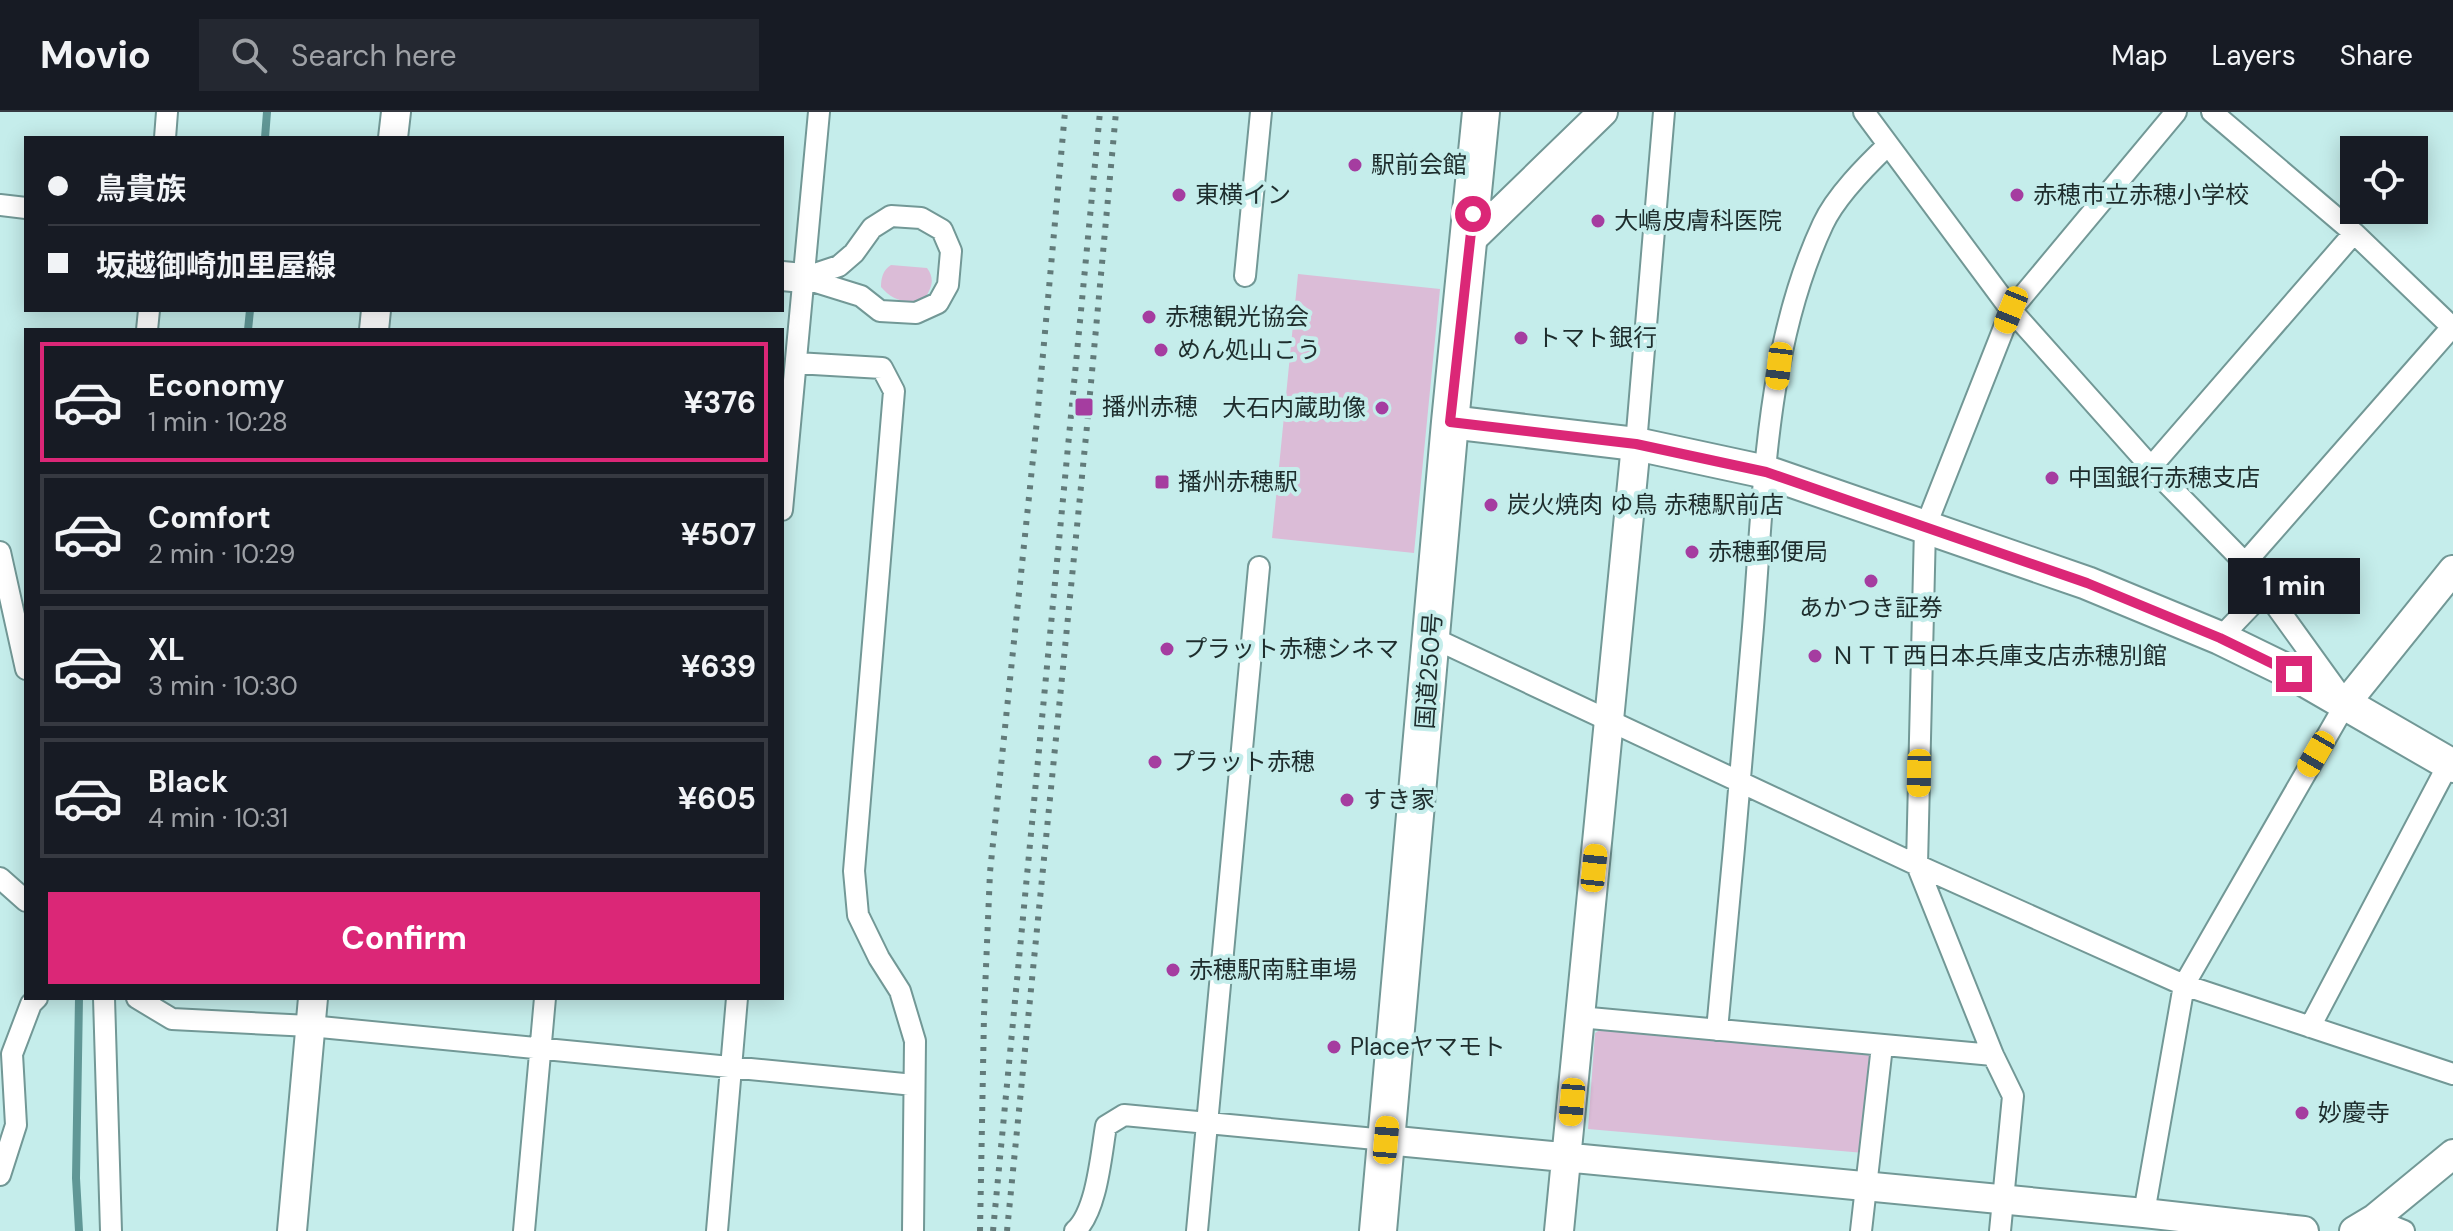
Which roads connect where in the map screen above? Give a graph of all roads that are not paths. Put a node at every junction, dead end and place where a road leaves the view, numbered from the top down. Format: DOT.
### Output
graph roads {
  1 [pos="167,112"];
  2 [pos="396,112"];
  3 [pos="819,112"];
  4 [pos="1261,112"];
  5 [pos="1481,112"];
  6 [pos="1603,112"];
  7 [pos="1664,112"];
  8 [pos="1864,112"];
  9 [pos="2176,112"];
  10 [pos="2212,112"];
  11 [pos="165,136"];
  12 [pos="393,136"];
  13 [pos="1888,145"];
  14 [pos="0,205"];
  15 [pos="24,208"];
  16 [pos="2354,233"];
  17 [pos="1470,241"];
  18 [pos="1245,276"];
  19 [pos="793,277"];
  20 [pos="2011,310"];
  21 [pos="2452,327"];
  22 [pos="796,363"];
  23 [pos="1450,422"];
  24 [pos="1636,444"];
  25 [pos="2151,467"];
  26 [pos="1766,472"];
  27 [pos="784,488"];
  28 [pos="1925,528"];
  29 [pos="0,552"];
  30 [pos="2245,563"];
  31 [pos="1259,567"];
  32 [pos="2453,570"];
  33 [pos="2266,590"];
  34 [pos="20,624"];
  35 [pos="1431,637"];
  36 [pos="2220,638"];
  37 [pos="24,654"];
  38 [pos="2346,703"];
  39 [pos="1609,720"];
  40 [pos="2451,765"];
  41 [pos="1741,782"];
  42 [pos="1917,865"];
  43 [pos="0,878"];
  44 [pos="24,899"];
  45 [pos="2184,985"];
  46 [pos="35,1000"];
  47 [pos="104,1000"];
  48 [pos="140,1000"];
  49 [pos="545,1000"];
  50 [pos="737,1000"];
  51 [pos="311,1012"];
  52 [pos="1579,1017"];
  53 [pos="2310,1027"];
  54 [pos="1717,1030"];
  55 [pos="1882,1046"];
  56 [pos="540,1047"];
  57 [pos="1993,1055"];
  58 [pos="731,1066"];
  59 [pos="2453,1074"];
  60 [pos="914,1085"];
  61 [pos="1208,1122"];
  62 [pos="1386,1140"];
  63 [pos="2453,1154"];
  64 [pos="1566,1158"];
  65 [pos="0,1175"];
  66 [pos="1865,1187"];
  67 [pos="2004,1200"];
  68 [pos="2144,1213"];
  69 [pos="2364,1225"];
  70 [pos="111,1231"];
  71 [pos="292,1231"];
  72 [pos="524,1231"];
  73 [pos="717,1231"];
  74 [pos="913,1231"];
  75 [pos="1075,1231"];
  76 [pos="1197,1231"];
  77 [pos="1378,1231"];
  78 [pos="1559,1231"];
  79 [pos="1861,1231"];
  80 [pos="2000,1231"];
  81 [pos="2304,1231"];
  82 [pos="2404,1231"];
  1 -- 11 [label="street"];
  2 -- 12 [label="street"];
  3 -- 19 [label="street"];
  4 -- 18 [label="street"];
  5 -- 17 [label="highway, 国道250号"];
  6 -- 17 [label="street"];
  7 -- 24 [label="street"];
  8 -- 13 [label="street"];
  9 -- 20 [label="street"];
  10 -- 16 [label="street"];
  13 -- 20 [label="street"];
  13 -- 26 [label="street"];
  14 -- 15 [label="street"];
  16 -- 21 [label="street"];
  16 -- 25 [label="street"];
  17 -- 23 [label="highway, 国道250号"];
  19 -- 19 [label="street"];
  19 -- 22 [label="street"];
  20 -- 25 [label="street"];
  20 -- 28 [label="street"];
  21 -- 30 [label="street"];
  22 -- 27 [label="street"];
  22 -- 60 [label="street"];
  23 -- 24 [label="main road"];
  23 -- 35 [label="highway, 国道250号"];
  24 -- 26 [label="main road"];
  24 -- 39 [label="street"];
  25 -- 30 [label="street"];
  26 -- 28 [label="main road"];
  26 -- 41 [label="street"];
  28 -- 36 [label="main road"];
  28 -- 42 [label="street"];
  29 -- 34 [label="street"];
  30 -- 33 [label="street"];
  31 -- 61 [label="street"];
  32 -- 38 [label="street"];
  33 -- 36 [label="street"];
  33 -- 38 [label="street"];
  34 -- 37 [label="street"];
  35 -- 39 [label="street"];
  35 -- 62 [label="highway, 国道250号"];
  36 -- 38 [label="main road"];
  38 -- 40 [label="main road"];
  38 -- 45 [label="street"];
  39 -- 41 [label="street"];
  39 -- 52 [label="street"];
  40 -- 53 [label="street"];
  41 -- 42 [label="street"];
  41 -- 54 [label="street"];
  42 -- 45 [label="street"];
  42 -- 57 [label="street"];
  43 -- 44 [label="street"];
  45 -- 53 [label="street"];
  45 -- 68 [label="street"];
  46 -- 65 [label="street"];
  47 -- 70 [label="street"];
  48 -- 51 [label="street"];
  49 -- 56 [label="street"];
  50 -- 58 [label="street"];
  51 -- 56 [label="street"];
  51 -- 71 [label="street"];
  52 -- 54 [label="street"];
  52 -- 64 [label="street"];
  53 -- 59 [label="street"];
  54 -- 55 [label="street"];
  55 -- 57 [label="street"];
  55 -- 66 [label="street"];
  56 -- 58 [label="street"];
  56 -- 72 [label="street"];
  57 -- 67 [label="street"];
  58 -- 60 [label="street"];
  58 -- 73 [label="street"];
  60 -- 74 [label="street"];
  61 -- 62 [label="street"];
  61 -- 75 [label="street"];
  61 -- 76 [label="street"];
  62 -- 64 [label="street"];
  62 -- 77 [label="highway, 国道250号"];
  63 -- 69 [label="street"];
  64 -- 66 [label="street"];
  64 -- 78 [label="street"];
  66 -- 67 [label="street"];
  66 -- 79 [label="street"];
  67 -- 68 [label="street"];
  67 -- 80 [label="street"];
  68 -- 81 [label="street"];
  69 -- 82 [label="street"];
}
